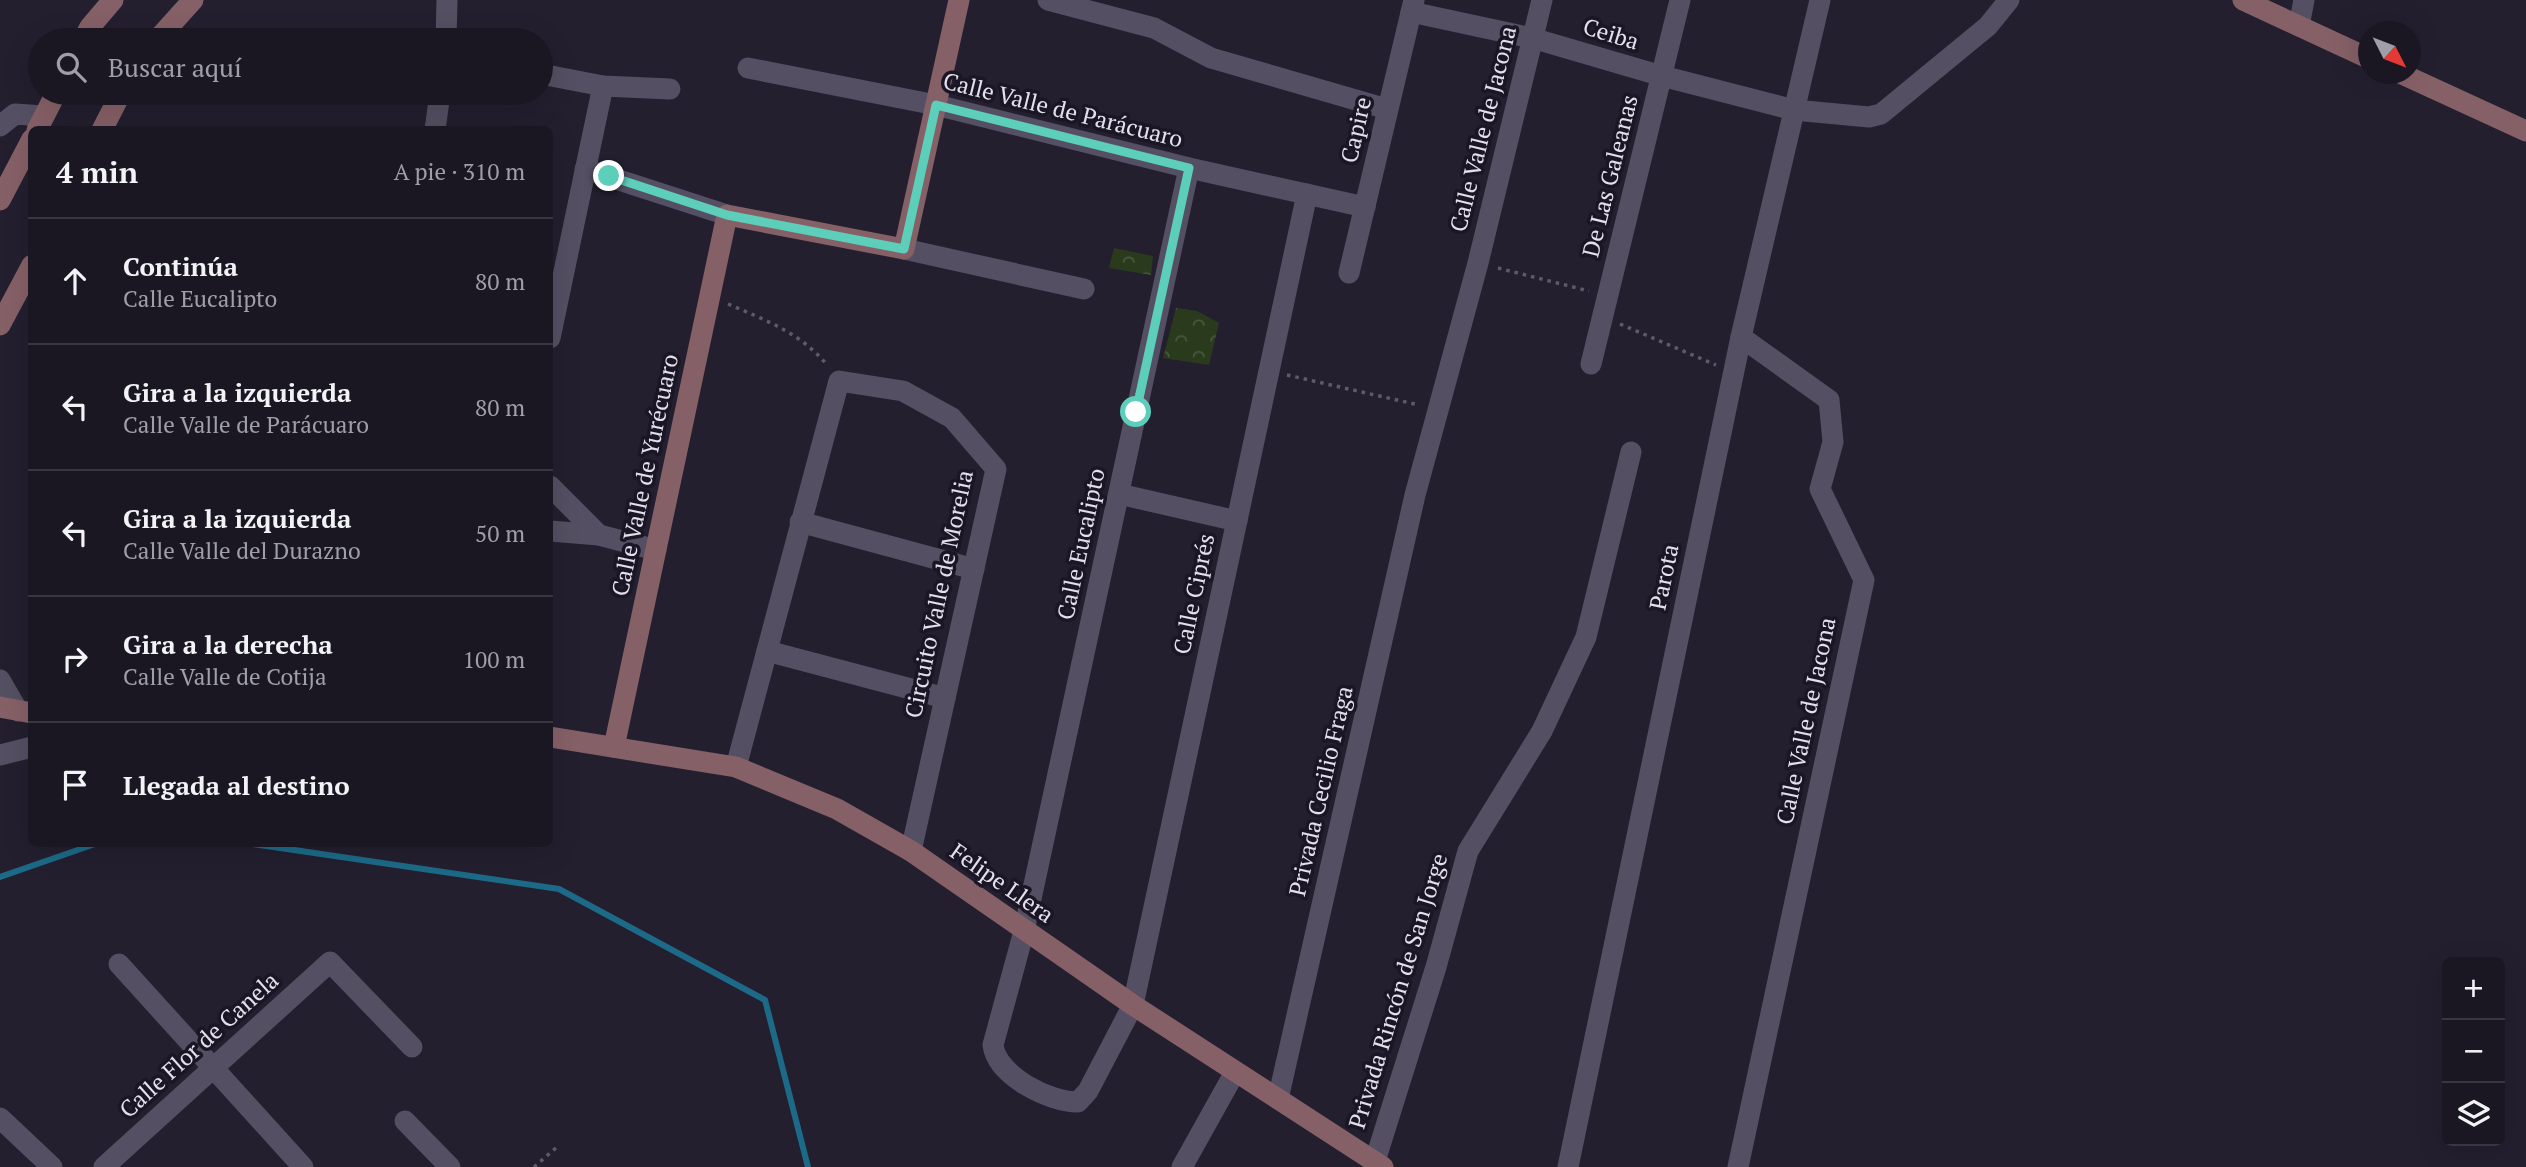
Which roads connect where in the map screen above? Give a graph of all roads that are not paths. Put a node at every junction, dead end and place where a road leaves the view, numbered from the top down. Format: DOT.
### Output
graph roads {
  1 [pos="113,0"];
  2 [pos="193,0"];
  3 [pos="447,0"];
  4 [pos="959,0"];
  5 [pos="1048,0"];
  6 [pos="1542,0"];
  7 [pos="1680,0"];
  8 [pos="1820,0"];
  9 [pos="2009,0"];
  10 [pos="2243,0"];
  11 [pos="2304,0"];
  12 [pos="1413,6"];
  13 [pos="2299,26"];
  14 [pos="89,28"];
  15 [pos="168,28"];
  16 [pos="446,28"];
  17 [pos="1532,38"];
  18 [pos="2358,53"];
  19 [pos="748,68"];
  20 [pos="553,76"];
  21 [pos="1662,76"];
  22 [pos="2421,83"];
  23 [pos="603,86"];
  24 [pos="670,89"];
  25 [pos="49,105"];
  26 [pos="115,105"];
  27 [pos="438,105"];
  28 [pos="936,105"];
  29 [pos="1387,109"];
  30 [pos="1794,110"];
  31 [pos="40,123"];
  32 [pos="0,126"];
  33 [pos="104,126"];
  34 [pos="436,126"];
  35 [pos="2526,131"];
  36 [pos="28,147"];
  37 [pos="1189,168"];
  38 [pos="585,169"];
  39 [pos="1307,194"];
  40 [pos="0,200"];
  41 [pos="1364,207"];
  42 [pos="727,215"];
  43 [pos="904,249"];
  44 [pos="1478,263"];
  45 [pos="28,272"];
  46 [pos="1349,272"];
  47 [pos="1084,289"];
  48 [pos="553,324"];
  49 [pos="0,325"];
  50 [pos="1741,337"];
  51 [pos="1591,364"];
  52 [pos="1631,452"];
  53 [pos="553,489"];
  54 [pos="1119,494"];
  55 [pos="1237,521"];
  56 [pos="800,522"];
  57 [pos="553,531"];
  58 [pos="599,535"];
  59 [pos="656,550"];
  60 [pos="974,569"];
  61 [pos="767,651"];
  62 [pos="0,680"];
  63 [pos="945,698"];
  64 [pos="17,710"];
  65 [pos="553,737"];
  66 [pos="614,747"];
  67 [pos="28,748"];
  68 [pos="0,755"];
  69 [pos="737,767"];
  70 [pos="911,851"];
  71 [pos="1024,931"];
  72 [pos="119,964"];
  73 [pos="1133,1005"];
  74 [pos="412,1046"];
  75 [pos="213,1069"];
  76 [pos="1235,1072"];
  77 [pos="1278,1099"];
  78 [pos="0,1118"];
  79 [pos="405,1121"];
  80 [pos="1379,1164"];
  81 [pos="52,1167"];
  82 [pos="104,1167"];
  83 [pos="303,1167"];
  84 [pos="450,1167"];
  85 [pos="1182,1167"];
  86 [pos="1568,1167"];
  87 [pos="1738,1167"];
  1 -- 14 [label="street"];
  2 -- 15 [label="street"];
  3 -- 16 [label="street"];
  4 -- 28 [label="street"];
  5 -- 29 [label="street"];
  6 -- 17 [label="street, Calle Valle de Jacona"];
  7 -- 21 [label="street, De Las Galeanas"];
  8 -- 30 [label="street, Parota"];
  9 -- 30 [label="street, Ceiba"];
  10 -- 13 [label="street"];
  11 -- 13 [label="street"];
  12 -- 17 [label="street, Ceiba"];
  12 -- 29 [label="street, Capire"];
  13 -- 18 [label="street"];
  17 -- 21 [label="street, Ceiba"];
  17 -- 44 [label="street, Calle Valle de Jacona"];
  19 -- 28 [label="street, Calle Valle de Parácuaro"];
  20 -- 23 [label="street"];
  21 -- 30 [label="street, Ceiba"];
  21 -- 51 [label="street, De Las Galeanas"];
  22 -- 35 [label="street"];
  23 -- 24 [label="street"];
  23 -- 38 [label="street"];
  25 -- 31 [label="street"];
  26 -- 33 [label="street"];
  27 -- 34 [label="street"];
  28 -- 37 [label="street, Calle Valle de Parácuaro"];
  28 -- 43 [label="street"];
  29 -- 41 [label="street, Capire"];
  30 -- 50 [label="street, Parota"];
  31 -- 32 [label="street"];
  36 -- 40 [label="street"];
  37 -- 39 [label="street, Calle Valle de Parácuaro"];
  37 -- 54 [label="street, Calle Eucalipto"];
  38 -- 42 [label="street"];
  38 -- 48 [label="street"];
  39 -- 41 [label="street, Calle Valle de Parácuaro"];
  39 -- 55 [label="street, Calle Ciprés"];
  41 -- 46 [label="street, Capire"];
  42 -- 43 [label="street"];
  42 -- 59 [label="street, Calle Valle de Yurécuaro"];
  43 -- 47 [label="street"];
  44 -- 77 [label="street, Privada Cecilio Fraga"];
  45 -- 49 [label="street"];
  50 -- 86 [label="street, Parota"];
  50 -- 87 [label="street, Calle Valle de Jacona"];
  52 -- 80 [label="street, Privada Rincón de San Jorge"];
  53 -- 58 [label="street"];
  54 -- 55 [label="street"];
  54 -- 71 [label="street, Calle Eucalipto"];
  55 -- 73 [label="street, Calle Ciprés"];
  56 -- 60 [label="street"];
  56 -- 60 [label="street, Circuito Valle de Morelia"];
  56 -- 61 [label="street"];
  57 -- 58 [label="street"];
  58 -- 59 [label="street"];
  59 -- 66 [label="street, Calle Valle de Yurécuaro"];
  60 -- 63 [label="street, Circuito Valle de Morelia"];
  61 -- 63 [label="street"];
  61 -- 69 [label="street"];
  62 -- 64 [label="street"];
  63 -- 70 [label="street, Circuito Valle de Morelia"];
  65 -- 66 [label="street, Felipe Llera"];
  66 -- 69 [label="street, Felipe Llera"];
  67 -- 68 [label="street"];
  69 -- 70 [label="street, Felipe Llera"];
  70 -- 71 [label="street, Felipe Llera"];
  71 -- 73 [label="street, Felipe Llera"];
  71 -- 73 [label="street, Calle Eucalipto"];
  72 -- 75 [label="street"];
  73 -- 76 [label="street, Felipe Llera"];
  74 -- 75 [label="street, Calle Flor de Canela"];
  75 -- 82 [label="street, Calle Flor de Canela"];
  75 -- 83 [label="street"];
  76 -- 77 [label="street, Felipe Llera"];
  76 -- 85 [label="street"];
  77 -- 80 [label="street, Felipe Llera"];
  78 -- 81 [label="street"];
  79 -- 84 [label="street"];
}
